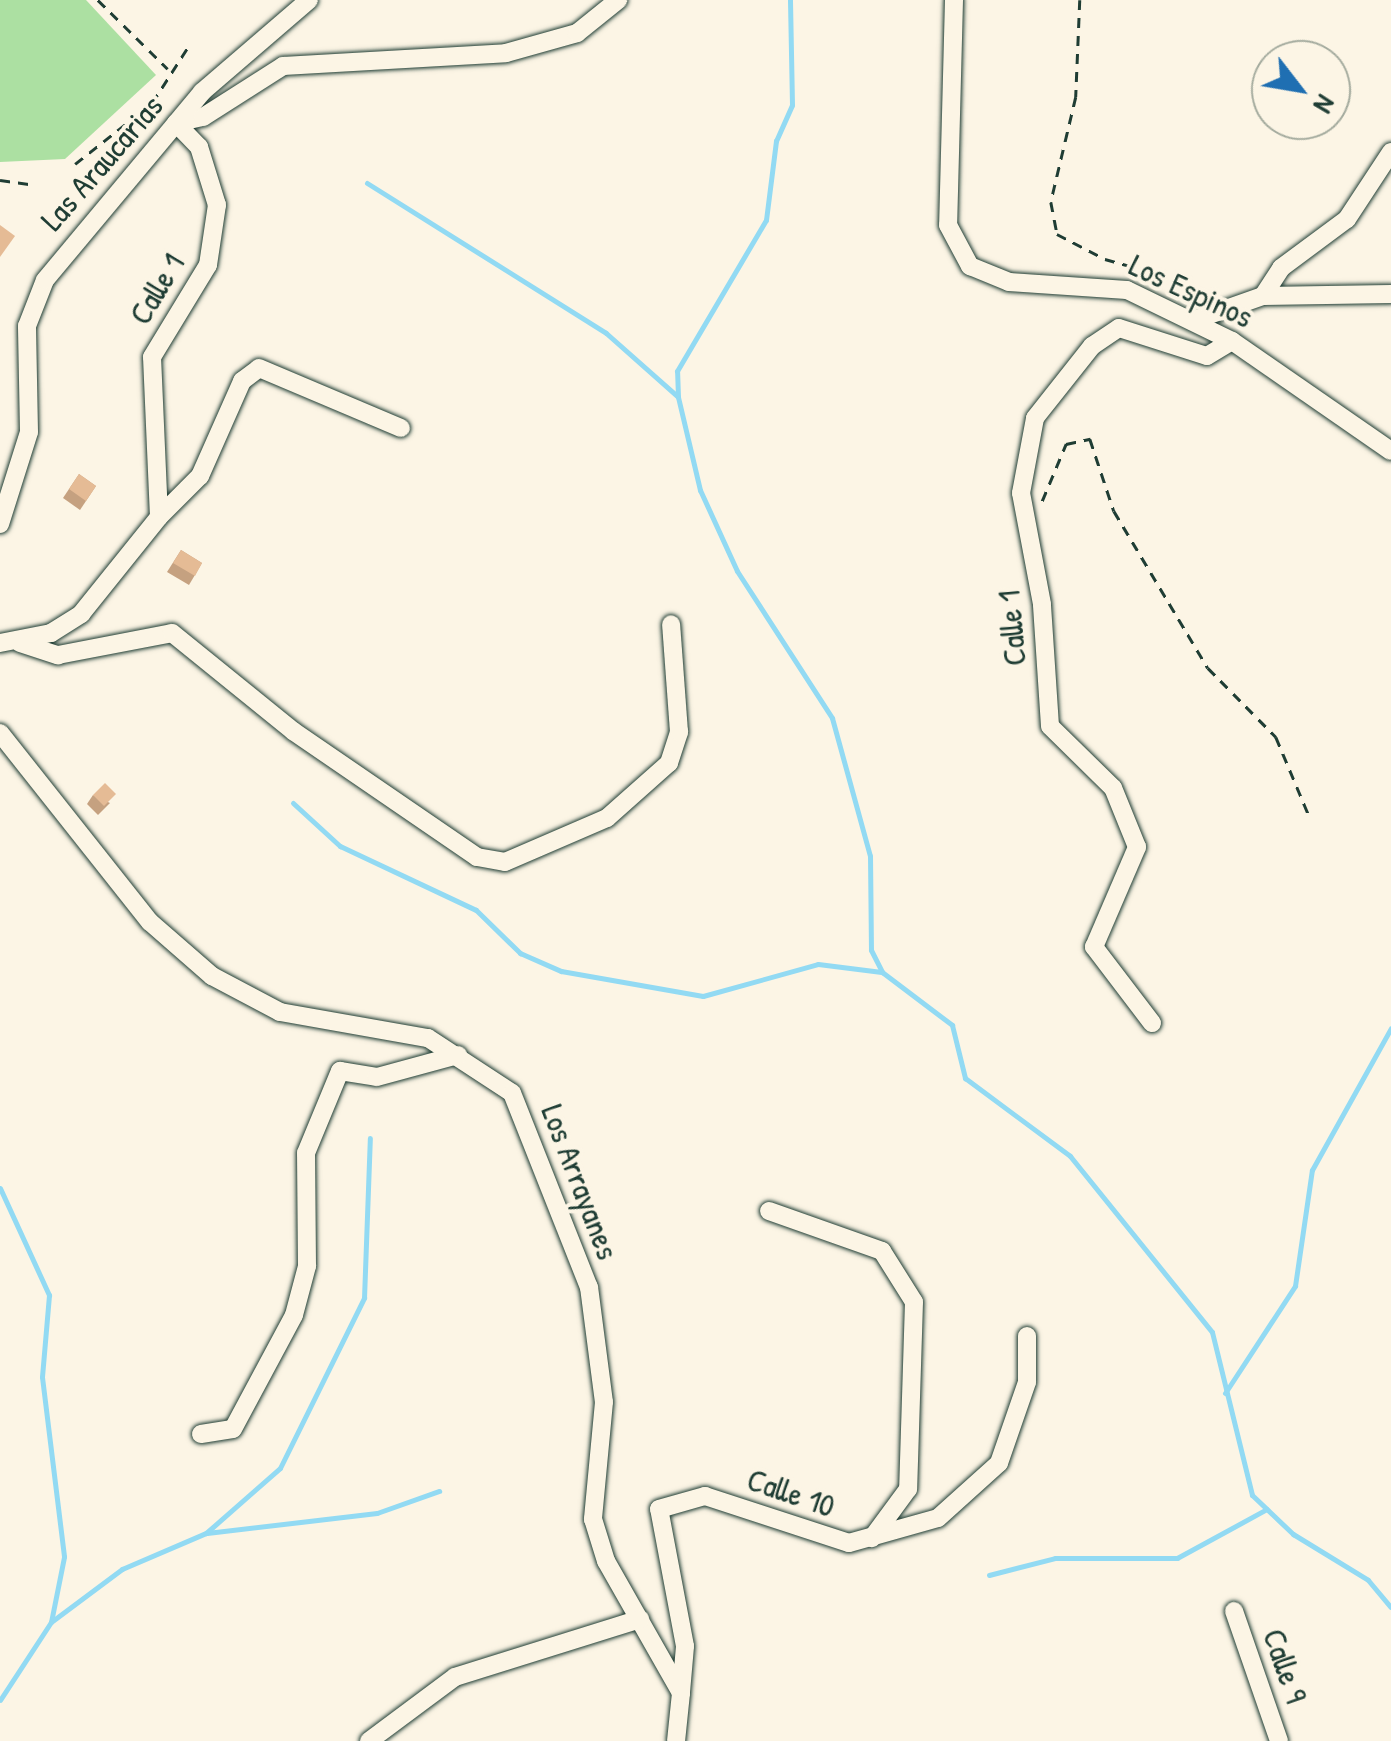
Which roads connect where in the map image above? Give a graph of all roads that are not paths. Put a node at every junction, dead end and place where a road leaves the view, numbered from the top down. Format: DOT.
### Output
graph roads {
  1 [pos="309,0"];
  2 [pos="618,0"];
  3 [pos="954,0"];
  4 [pos="176,123"];
  5 [pos="1391,152"];
  6 [pos="1391,294"];
  7 [pos="1263,296"];
  8 [pos="1192,321"];
  9 [pos="1232,341"];
  10 [pos="400,428"];
  11 [pos="1391,451"];
  12 [pos="159,517"];
  13 [pos="0,524"];
  14 [pos="671,624"];
  15 [pos="0,642"];
  16 [pos="20,643"];
  17 [pos="0,733"];
  18 [pos="1152,1023"];
  19 [pos="458,1055"];
  20 [pos="770,1211"];
  21 [pos="1027,1336"];
  22 [pos="202,1434"];
  23 [pos="872,1538"];
  24 [pos="1234,1611"];
  25 [pos="640,1619"];
  26 [pos="682,1693"];
  27 [pos="369,1741"];
  28 [pos="676,1741"];
  29 [pos="1279,1741"];
  1 -- 4 [label="street, Las Araucarias"];
  2 -- 4 [label="street"];
  3 -- 8 [label="street, Los Espinos"];
  4 -- 12 [label="street, Calle 1"];
  4 -- 13 [label="street, Las Araucarias"];
  5 -- 7 [label="street"];
  6 -- 7 [label="street"];
  7 -- 8 [label="street"];
  8 -- 9 [label="street, Los Espinos"];
  9 -- 11 [label="street, Los Espinos"];
  9 -- 18 [label="street, Calle 1"];
  10 -- 12 [label="street"];
  12 -- 16 [label="street"];
  14 -- 16 [label="street"];
  15 -- 16 [label="street"];
  17 -- 19 [label="street, Los Arrayanes"];
  19 -- 22 [label="street"];
  19 -- 25 [label="street, Los Arrayanes"];
  20 -- 23 [label="street"];
  21 -- 23 [label="street, Calle 10"];
  23 -- 26 [label="street, Calle 10"];
  24 -- 29 [label="street, Calle 9"];
  25 -- 26 [label="street, Los Arrayanes"];
  25 -- 27 [label="street"];
  26 -- 28 [label="street"];
}
